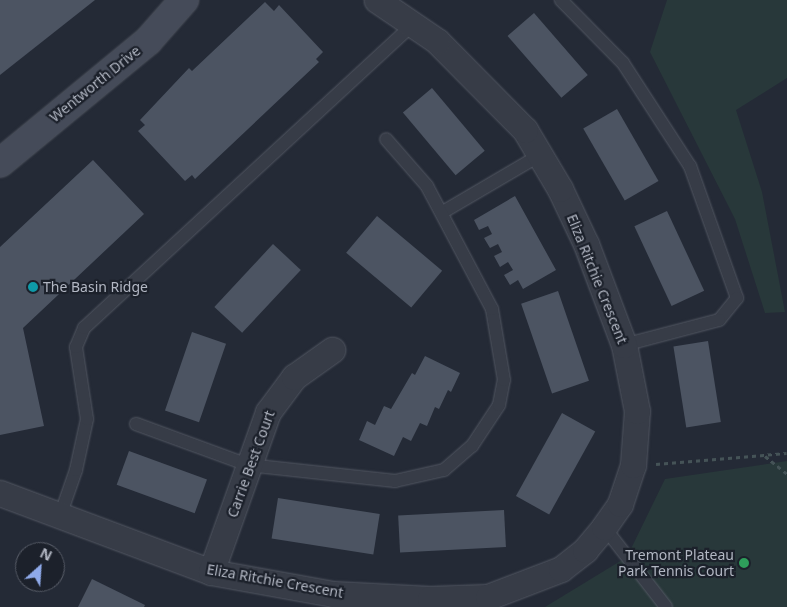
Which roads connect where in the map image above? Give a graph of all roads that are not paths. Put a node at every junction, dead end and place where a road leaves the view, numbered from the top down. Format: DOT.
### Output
graph roads {
  1 [pos="184,0"];
  2 [pos="377,0"];
  3 [pos="561,0"];
  4 [pos="413,24"];
  5 [pos="386,139"];
  6 [pos="540,155"];
  7 [pos="0,163"];
  8 [pos="443,212"];
  9 [pos="624,345"];
  10 [pos="332,350"];
  11 [pos="136,424"];
  12 [pos="248,465"];
  13 [pos="0,493"];
  14 [pos="60,516"];
  15 [pos="604,527"];
  16 [pos="211,572"];
  17 [pos="430,603"];
  18 [pos="666,607"];
  1 -- 7 [label="street, Wentworth Drive"];
  2 -- 4 [label="street, Eliza Ritchie Crescent"];
  3 -- 9 [label="lane"];
  4 -- 6 [label="street, Eliza Ritchie Crescent"];
  4 -- 14 [label="lane"];
  5 -- 8 [label="lane"];
  6 -- 8 [label="lane"];
  6 -- 9 [label="street, Eliza Ritchie Crescent"];
  8 -- 12 [label="lane"];
  9 -- 15 [label="street, Eliza Ritchie Crescent"];
  10 -- 12 [label="street, Carrie Best Court"];
  11 -- 12 [label="lane"];
  12 -- 16 [label="street, Carrie Best Court"];
  13 -- 14 [label="street, Eliza Ritchie Crescent"];
  14 -- 16 [label="street, Eliza Ritchie Crescent"];
  15 -- 17 [label="street, Eliza Ritchie Crescent"];
  15 -- 18 [label="lane"];
  16 -- 17 [label="street, Eliza Ritchie Crescent"];
}
